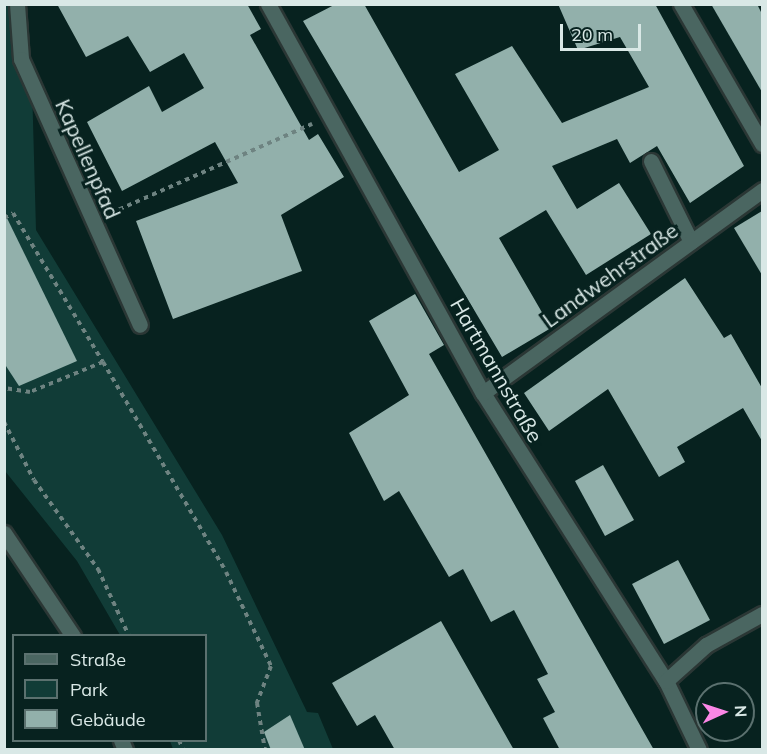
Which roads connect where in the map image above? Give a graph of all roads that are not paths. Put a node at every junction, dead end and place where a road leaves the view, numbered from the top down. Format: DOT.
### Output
graph roads {
  1 [pos="17,4"];
  2 [pos="268,4"];
  3 [pos="681,4"];
  4 [pos="762,144"];
  5 [pos="651,161"];
  6 [pos="762,190"];
  7 [pos="691,242"];
  8 [pos="140,325"];
  9 [pos="483,393"];
  10 [pos="4,532"];
  11 [pos="762,614"];
  12 [pos="72,634"];
  13 [pos="666,681"];
  14 [pos="699,750"];
  1 -- 8 [label="street, Kapellenpfad"];
  2 -- 9 [label="street, Hartmannstraße"];
  3 -- 4 [label="street"];
  5 -- 7 [label="street"];
  6 -- 7 [label="street, Landwehrstraße"];
  7 -- 9 [label="street, Landwehrstraße"];
  9 -- 13 [label="street, Hartmannstraße"];
  10 -- 12 [label="street"];
  11 -- 13 [label="street"];
  13 -- 14 [label="street, Hartmannstraße"];
}
